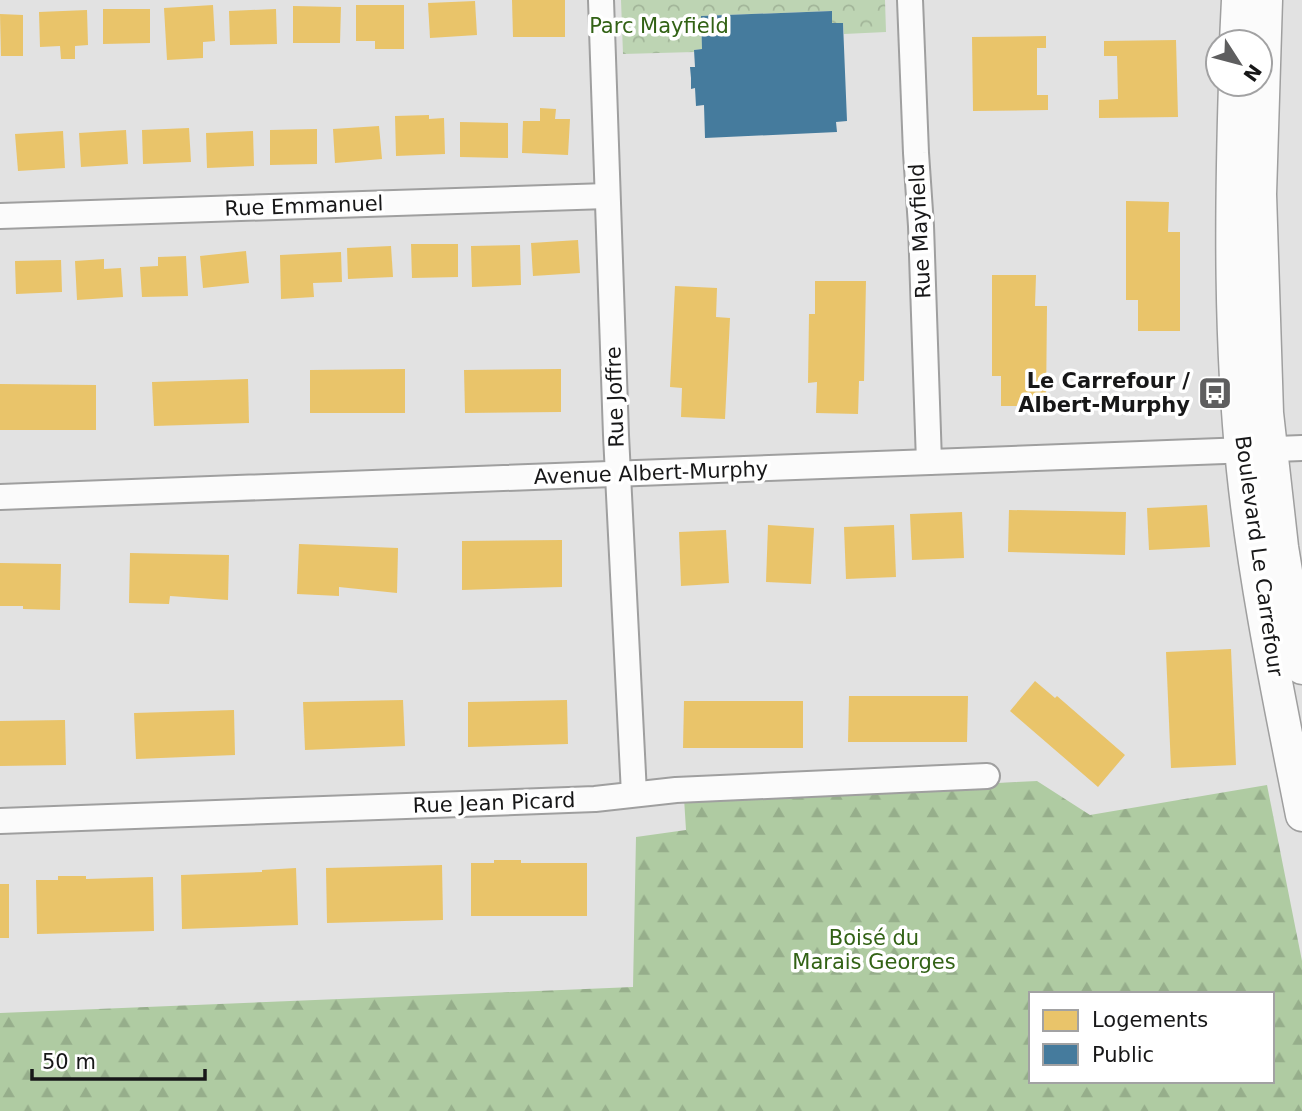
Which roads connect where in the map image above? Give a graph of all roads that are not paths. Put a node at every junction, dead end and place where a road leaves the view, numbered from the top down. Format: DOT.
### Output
graph roads {
  1 [pos="601,0"];
  2 [pos="910,0"];
  3 [pos="1238,0"];
  4 [pos="1266,0"];
  5 [pos="1237,28"];
  6 [pos="1235,98"];
  7 [pos="607,196"];
  8 [pos="0,216"];
  9 [pos="1302,448"];
  10 [pos="1256,449"];
  11 [pos="929,462"];
  12 [pos="618,474"];
  13 [pos="0,497"];
  14 [pos="1302,668"];
  15 [pos="987,776"];
  16 [pos="634,794"];
  17 [pos="1302,815"];
  18 [pos="0,821"];
  1 -- 7 [label="street, Rue Joffre"];
  2 -- 11 [label="street, Rue Mayfield"];
  3 -- 5 [label="street"];
  4 -- 10 [label="street, Boulevard Le Carrefour"];
  6 -- 10 [label="street, Boulevard Le Carrefour"];
  7 -- 8 [label="street, Rue Emmanuel"];
  7 -- 12 [label="street, Rue Joffre"];
  9 -- 10 [label="street, Avenue Albert-Murphy"];
  10 -- 11 [label="street, Avenue Albert-Murphy"];
  10 -- 14 [label="street, Boulevard Le Carrefour"];
  10 -- 17 [label="street, Boulevard Le Carrefour"];
  11 -- 12 [label="street, Avenue Albert-Murphy"];
  12 -- 13 [label="street, Avenue Albert-Murphy"];
  12 -- 16 [label="street, Rue Joffre"];
  15 -- 16 [label="street, Rue Jean Picard"];
  16 -- 18 [label="street, Rue Jean Picard"];
}
